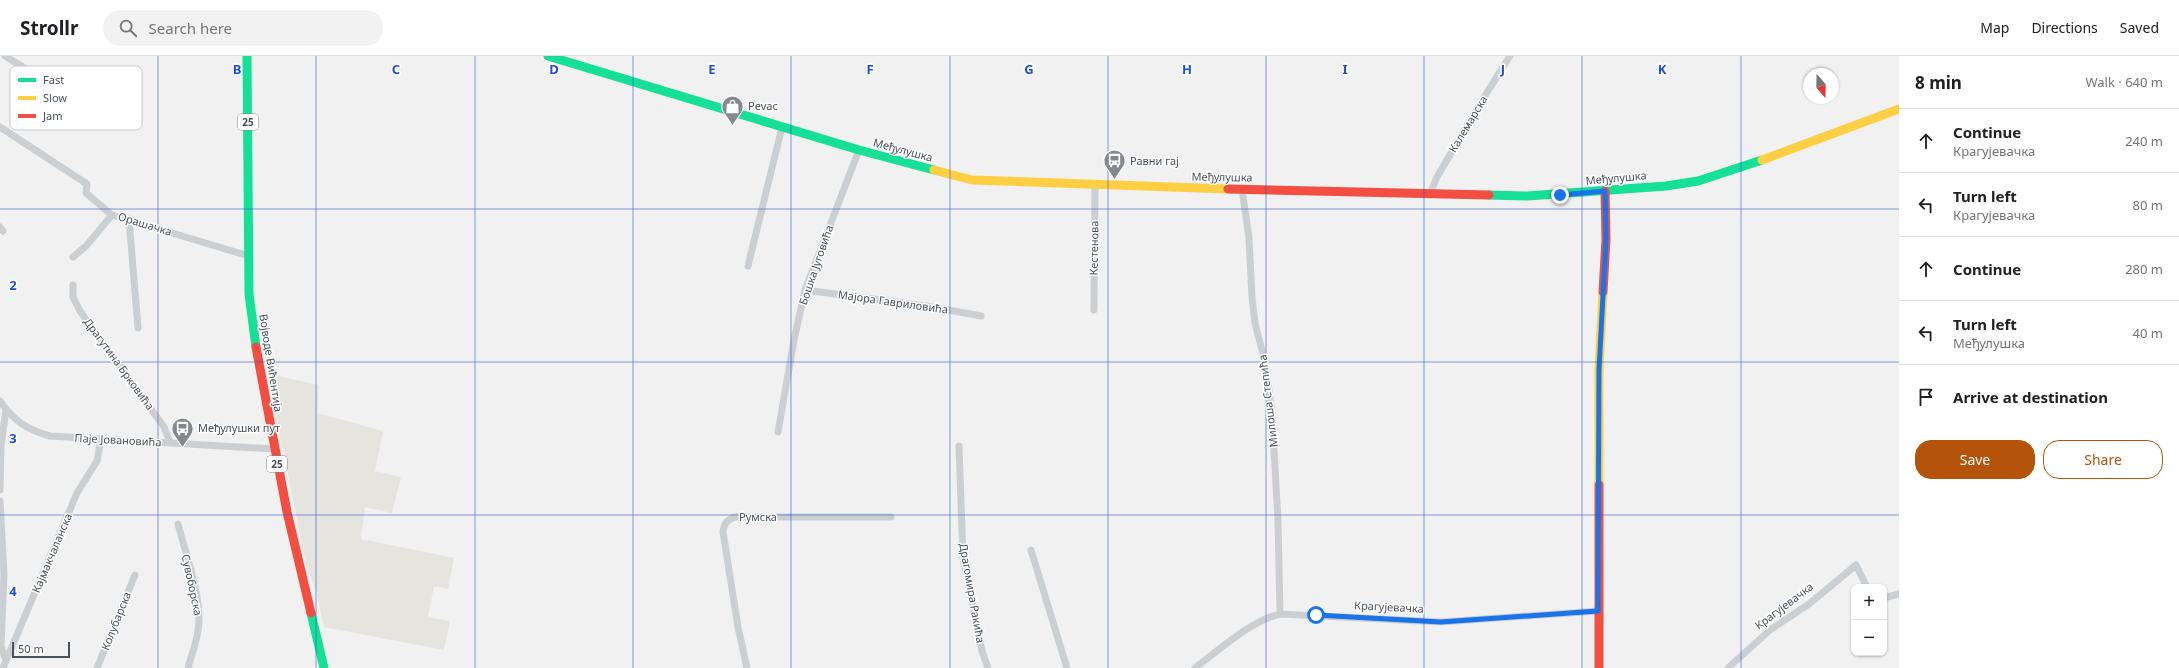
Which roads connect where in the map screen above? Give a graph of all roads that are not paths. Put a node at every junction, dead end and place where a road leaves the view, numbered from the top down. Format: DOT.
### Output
graph roads {
  1 [pos="6,56"];
  2 [pos="247,56"];
  3 [pos="548,56"];
  4 [pos="1510,56"];
  5 [pos="22,66"];
  6 [pos="1899,109"];
  7 [pos="0,127"];
  8 [pos="782,127"];
  9 [pos="859,150"];
  10 [pos="1095,185"];
  11 [pos="1242,189"];
  12 [pos="1605,191"];
  13 [pos="1430,194"];
  14 [pos="112,215"];
  15 [pos="129,219"];
  16 [pos="250,256"];
  17 [pos="73,257"];
  18 [pos="748,266"];
  19 [pos="73,285"];
  20 [pos="805,290"];
  21 [pos="1094,310"];
  22 [pos="980,316"];
  23 [pos="138,328"];
  24 [pos="0,400"];
  25 [pos="6,409"];
  26 [pos="778,432"];
  27 [pos="101,439"];
  28 [pos="170,442"];
  29 [pos="959,446"];
  30 [pos="274,449"];
  31 [pos="0,490"];
  32 [pos="0,501"];
  33 [pos="891,517"];
  34 [pos="178,524"];
  35 [pos="1031,550"];
  36 [pos="2,574"];
  37 [pos="135,575"];
  38 [pos="1866,584"];
  39 [pos="1899,594"];
  40 [pos="1887,597"];
  41 [pos="1598,611"];
  42 [pos="1280,614"];
  43 [pos="3,662"];
  44 [pos="97,668"];
  45 [pos="188,668"];
  46 [pos="324,668"];
  47 [pos="747,668"];
  48 [pos="988,668"];
  49 [pos="1067,668"];
  50 [pos="1195,668"];
  51 [pos="1599,668"];
  52 [pos="1728,668"];
  1 -- 5 [label="street"];
  2 -- 16 [label="street, Војводе Вићентија / 25"];
  3 -- 8 [label="street, Међулушка"];
  4 -- 13 [label="street, Калемарска"];
  6 -- 12 [label="street, Међулушка"];
  7 -- 14 [label="street, Орашачка"];
  8 -- 9 [label="street, Међулушка"];
  8 -- 18 [label="street"];
  9 -- 10 [label="street, Међулушка"];
  9 -- 20 [label="street, Бошка Југовића"];
  10 -- 11 [label="street, Међулушка"];
  10 -- 21 [label="street, Кестенова"];
  11 -- 13 [label="street, Међулушка"];
  11 -- 42 [label="street, Милоша Степића"];
  12 -- 13 [label="street, Међулушка"];
  12 -- 41 [label="street"];
  14 -- 15 [label="street, Орашачка"];
  14 -- 17 [label="street"];
  15 -- 16 [label="street, Орашачка"];
  15 -- 23 [label="street"];
  16 -- 30 [label="street, Војводе Вићентија / 25"];
  19 -- 28 [label="street, Драгутина Брковића"];
  20 -- 22 [label="street, Мајора Гавриловића"];
  20 -- 26 [label="street, Бошка Југовића"];
  24 -- 25 [label="street, Паје Јовановића"];
  25 -- 27 [label="street, Паје Јовановића"];
  25 -- 31 [label="street"];
  27 -- 28 [label="street, Паје Јовановића"];
  27 -- 43 [label="street, Кајмакчаланска"];
  28 -- 30 [label="street, Паје Јовановића"];
  29 -- 48 [label="street, Драгомира Ракића"];
  30 -- 46 [label="street, Војводе Вићентија / 25"];
  32 -- 36 [label="street"];
  33 -- 47 [label="street, Румска"];
  34 -- 45 [label="street, Сувоборска"];
  35 -- 49 [label="street"];
  36 -- 43 [label="street"];
  37 -- 44 [label="street, Колубарска"];
  38 -- 52 [label="street, Крагујевачка"];
  39 -- 40 [label="street"];
  41 -- 42 [label="street, Крагујевачка"];
  41 -- 51 [label="street"];
  42 -- 50 [label="street, Крагујевачка"];
}
